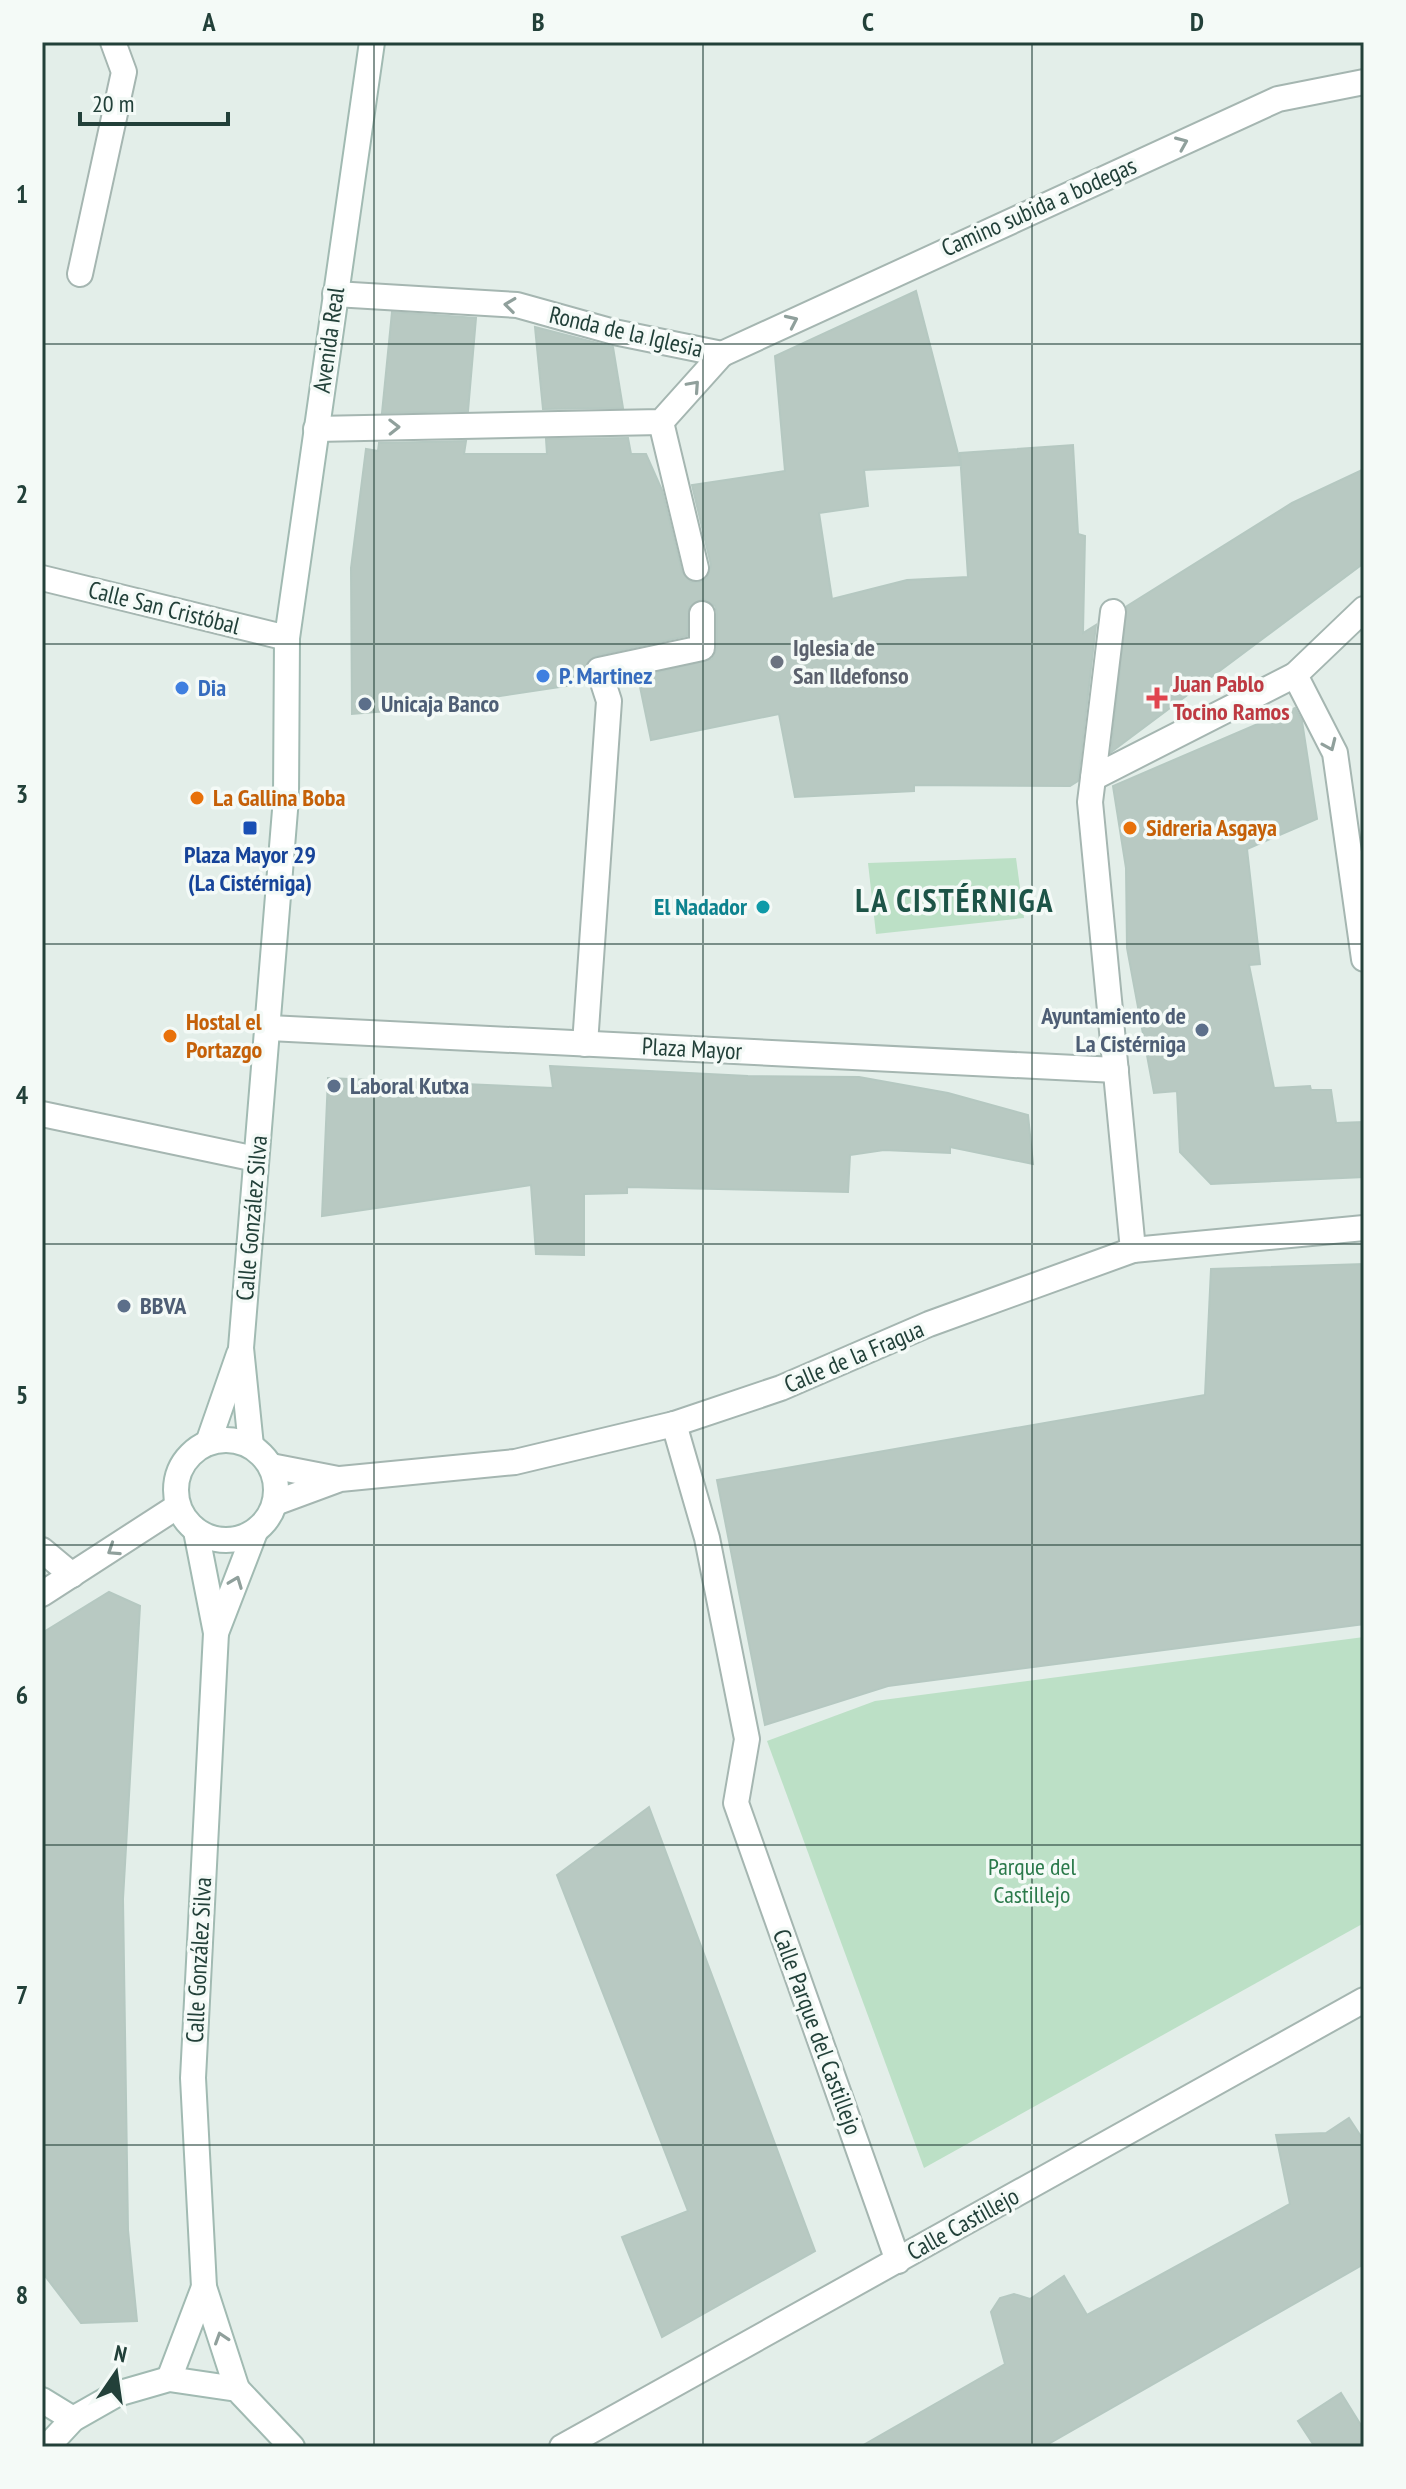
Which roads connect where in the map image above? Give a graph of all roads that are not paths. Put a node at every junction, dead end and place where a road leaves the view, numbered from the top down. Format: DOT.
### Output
graph roads {
  1 [pos="113,42"];
  2 [pos="372,42"];
  3 [pos="1364,82"];
  4 [pos="80,274"];
  5 [pos="335,294"];
  6 [pos="722,354"];
  7 [pos="661,422"];
  8 [pos="316,429"];
  9 [pos="696,568"];
  10 [pos="42,578"];
  11 [pos="1364,609"];
  12 [pos="1113,612"];
  13 [pos="702,614"];
  14 [pos="287,638"];
  15 [pos="1295,675"];
  16 [pos="1093,778"];
  17 [pos="1355,831"];
  18 [pos="1364,959"];
  19 [pos="269,1028"];
  20 [pos="585,1044"];
  21 [pos="1116,1070"];
  22 [pos="42,1114"];
  23 [pos="256,1159"];
  24 [pos="1364,1228"];
  25 [pos="1133,1250"];
  26 [pos="241,1348"];
  27 [pos="674,1424"];
  28 [pos="208,1443"];
  29 [pos="251,1446"];
  30 [pos="271,1466"];
  31 [pos="340,1479"];
  32 [pos="275,1503"];
  33 [pos="178,1506"];
  34 [pos="196,1531"];
  35 [pos="255,1532"];
  36 [pos="42,1550"];
  37 [pos="72,1575"];
  38 [pos="42,1594"];
  39 [pos="216,1633"];
  40 [pos="1364,2000"];
  41 [pos="898,2261"];
  42 [pos="204,2287"];
  43 [pos="169,2379"];
  44 [pos="237,2389"];
  45 [pos="42,2400"];
  46 [pos="73,2419"];
  47 [pos="47,2447"];
  48 [pos="292,2447"];
  49 [pos="562,2447"];
  1 -- 4 [label="street"];
  2 -- 5 [label="street, Avenida Real"];
  6 -- 3 [label="street, Camino subida a bodegas, one-way"];
  6 -- 5 [label="street, Ronda de la Iglesia, one-way"];
  5 -- 8 [label="street, Avenida Real"];
  7 -- 6 [label="street, Ronda de la Iglesia, one-way"];
  8 -- 7 [label="street, one-way"];
  7 -- 9 [label="street"];
  8 -- 14 [label="street, Avenida Real"];
  10 -- 14 [label="street, Calle San Cristóbal"];
  11 -- 15 [label="street"];
  12 -- 16 [label="street"];
  13 -- 20 [label="street"];
  14 -- 19 [label="street"];
  15 -- 16 [label="street"];
  15 -- 17 [label="street, one-way"];
  16 -- 21 [label="street"];
  17 -- 18 [label="street"];
  19 -- 20 [label="street, Plaza Mayor"];
  19 -- 23 [label="street, Calle González Silva"];
  20 -- 21 [label="street, Plaza Mayor"];
  21 -- 25 [label="street"];
  22 -- 23 [label="street"];
  23 -- 26 [label="street, Calle González Silva"];
  24 -- 25 [label="street, Calle de la Fragua"];
  25 -- 27 [label="street, Calle de la Fragua"];
  26 -- 28 [label="street, Calle González Silva"];
  26 -- 29 [label="street, Calle González Silva"];
  27 -- 31 [label="street, Calle de la Fragua"];
  27 -- 41 [label="street, Calle Parque del Castillejo"];
  28 -- 29 [label="street"];
  28 -- 33 [label="street"];
  29 -- 30 [label="street"];
  30 -- 31 [label="street, Calle de la Fragua"];
  30 -- 32 [label="street"];
  31 -- 32 [label="street, Calle de la Fragua"];
  32 -- 35 [label="street"];
  33 -- 34 [label="street"];
  33 -- 37 [label="street, one-way"];
  34 -- 35 [label="street"];
  34 -- 39 [label="street, Calle González Silva"];
  39 -- 35 [label="street, Calle González Silva, one-way"];
  36 -- 37 [label="street"];
  37 -- 38 [label="street"];
  39 -- 42 [label="street, Calle González Silva"];
  40 -- 41 [label="street, Calle Castillejo"];
  41 -- 49 [label="street, Calle Castillejo"];
  42 -- 43 [label="street, Calle González Silva"];
  44 -- 42 [label="street, Calle González Silva, one-way"];
  43 -- 44 [label="street"];
  43 -- 46 [label="street"];
  44 -- 48 [label="street"];
  45 -- 46 [label="street"];
  46 -- 47 [label="street"];
}
